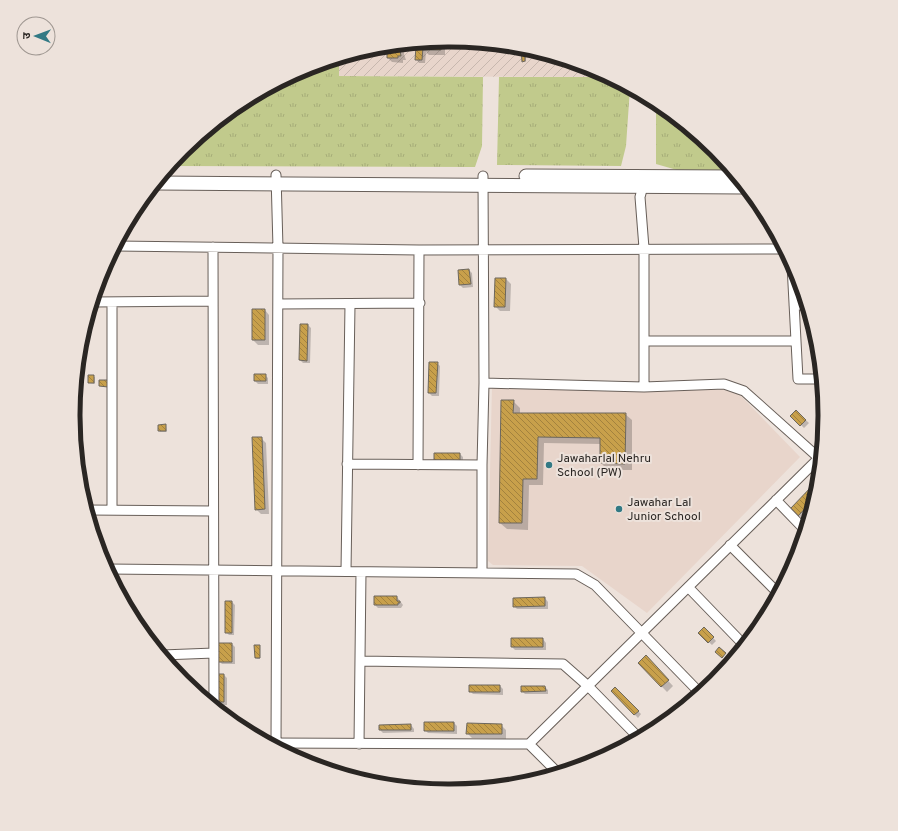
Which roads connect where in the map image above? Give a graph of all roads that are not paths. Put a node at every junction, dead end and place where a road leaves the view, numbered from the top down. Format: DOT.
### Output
graph roads {
  1 [pos="171,174"];
  2 [pos="730,178"];
  3 [pos="276,179"];
  4 [pos="483,180"];
  5 [pos="164,183"];
  6 [pos="638,185"];
  7 [pos="738,187"];
  8 [pos="122,246"];
  9 [pos="213,247"];
  10 [pos="278,248"];
  11 [pos="644,248"];
  12 [pos="483,249"];
  13 [pos="777,249"];
  14 [pos="419,250"];
  15 [pos="793,284"];
  16 [pos="213,301"];
  17 [pos="98,302"];
  18 [pos="112,302"];
  19 [pos="278,304"];
  20 [pos="420,304"];
  21 [pos="350,305"];
  22 [pos="794,305"];
  23 [pos="801,306"];
  24 [pos="644,341"];
  25 [pos="796,341"];
  26 [pos="816,379"];
  27 [pos="484,383"];
  28 [pos="644,387"];
  29 [pos="815,454"];
  30 [pos="348,464"];
  31 [pos="814,464"];
  32 [pos="418,465"];
  33 [pos="482,465"];
  34 [pos="776,500"];
  35 [pos="93,510"];
  36 [pos="112,510"];
  37 [pos="213,511"];
  38 [pos="801,525"];
  39 [pos="730,545"];
  40 [pos="115,569"];
  41 [pos="214,570"];
  42 [pos="276,571"];
  43 [pos="346,572"];
  44 [pos="361,572"];
  45 [pos="482,573"];
  46 [pos="688,587"];
  47 [pos="774,589"];
  48 [pos="642,633"];
  49 [pos="740,641"];
  50 [pos="214,653"];
  51 [pos="169,655"];
  52 [pos="360,661"];
  53 [pos="588,686"];
  54 [pos="696,689"];
  55 [pos="214,699"];
  56 [pos="635,734"];
  57 [pos="274,740"];
  58 [pos="282,744"];
  59 [pos="359,744"];
  60 [pos="529,744"];
  61 [pos="553,768"];
  1 -- 3 [label="street"];
  2 -- 6 [label="street"];
  3 -- 4 [label="street"];
  3 -- 5 [label="street"];
  3 -- 10 [label="street"];
  4 -- 6 [label="street"];
  4 -- 12 [label="street"];
  6 -- 7 [label="street"];
  6 -- 11 [label="street"];
  8 -- 9 [label="street"];
  9 -- 10 [label="street"];
  9 -- 16 [label="street"];
  10 -- 14 [label="street"];
  10 -- 19 [label="street"];
  11 -- 12 [label="street"];
  11 -- 13 [label="street"];
  11 -- 24 [label="street"];
  12 -- 14 [label="street"];
  12 -- 27 [label="street"];
  14 -- 20 [label="street"];
  15 -- 22 [label="street"];
  16 -- 18 [label="street"];
  16 -- 37 [label="street"];
  17 -- 18 [label="street"];
  18 -- 36 [label="street"];
  19 -- 21 [label="street"];
  19 -- 42 [label="street"];
  20 -- 21 [label="street"];
  20 -- 32 [label="street"];
  21 -- 30 [label="street"];
  22 -- 23 [label="street"];
  22 -- 25 [label="street"];
  24 -- 25 [label="street"];
  24 -- 28 [label="street"];
  25 -- 26 [label="street"];
  27 -- 28 [label="street"];
  27 -- 33 [label="street"];
  28 -- 29 [label="street"];
  30 -- 32 [label="street"];
  30 -- 43 [label="street"];
  31 -- 34 [label="street"];
  32 -- 33 [label="street"];
  33 -- 45 [label="street"];
  34 -- 38 [label="street"];
  34 -- 39 [label="street"];
  35 -- 36 [label="street"];
  36 -- 37 [label="street"];
  37 -- 41 [label="street"];
  39 -- 46 [label="street"];
  39 -- 47 [label="street"];
  40 -- 41 [label="street"];
  41 -- 42 [label="street"];
  41 -- 50 [label="street"];
  42 -- 43 [label="street"];
  42 -- 57 [label="street"];
  43 -- 44 [label="street"];
  44 -- 45 [label="street"];
  44 -- 52 [label="street"];
  45 -- 48 [label="street"];
  46 -- 48 [label="street"];
  46 -- 49 [label="street"];
  48 -- 53 [label="street"];
  48 -- 54 [label="street"];
  50 -- 51 [label="street"];
  50 -- 55 [label="street"];
  52 -- 53 [label="street"];
  52 -- 59 [label="street"];
  53 -- 56 [label="street"];
  53 -- 60 [label="street"];
  58 -- 59 [label="street"];
  59 -- 60 [label="street"];
  60 -- 61 [label="street"];
}
